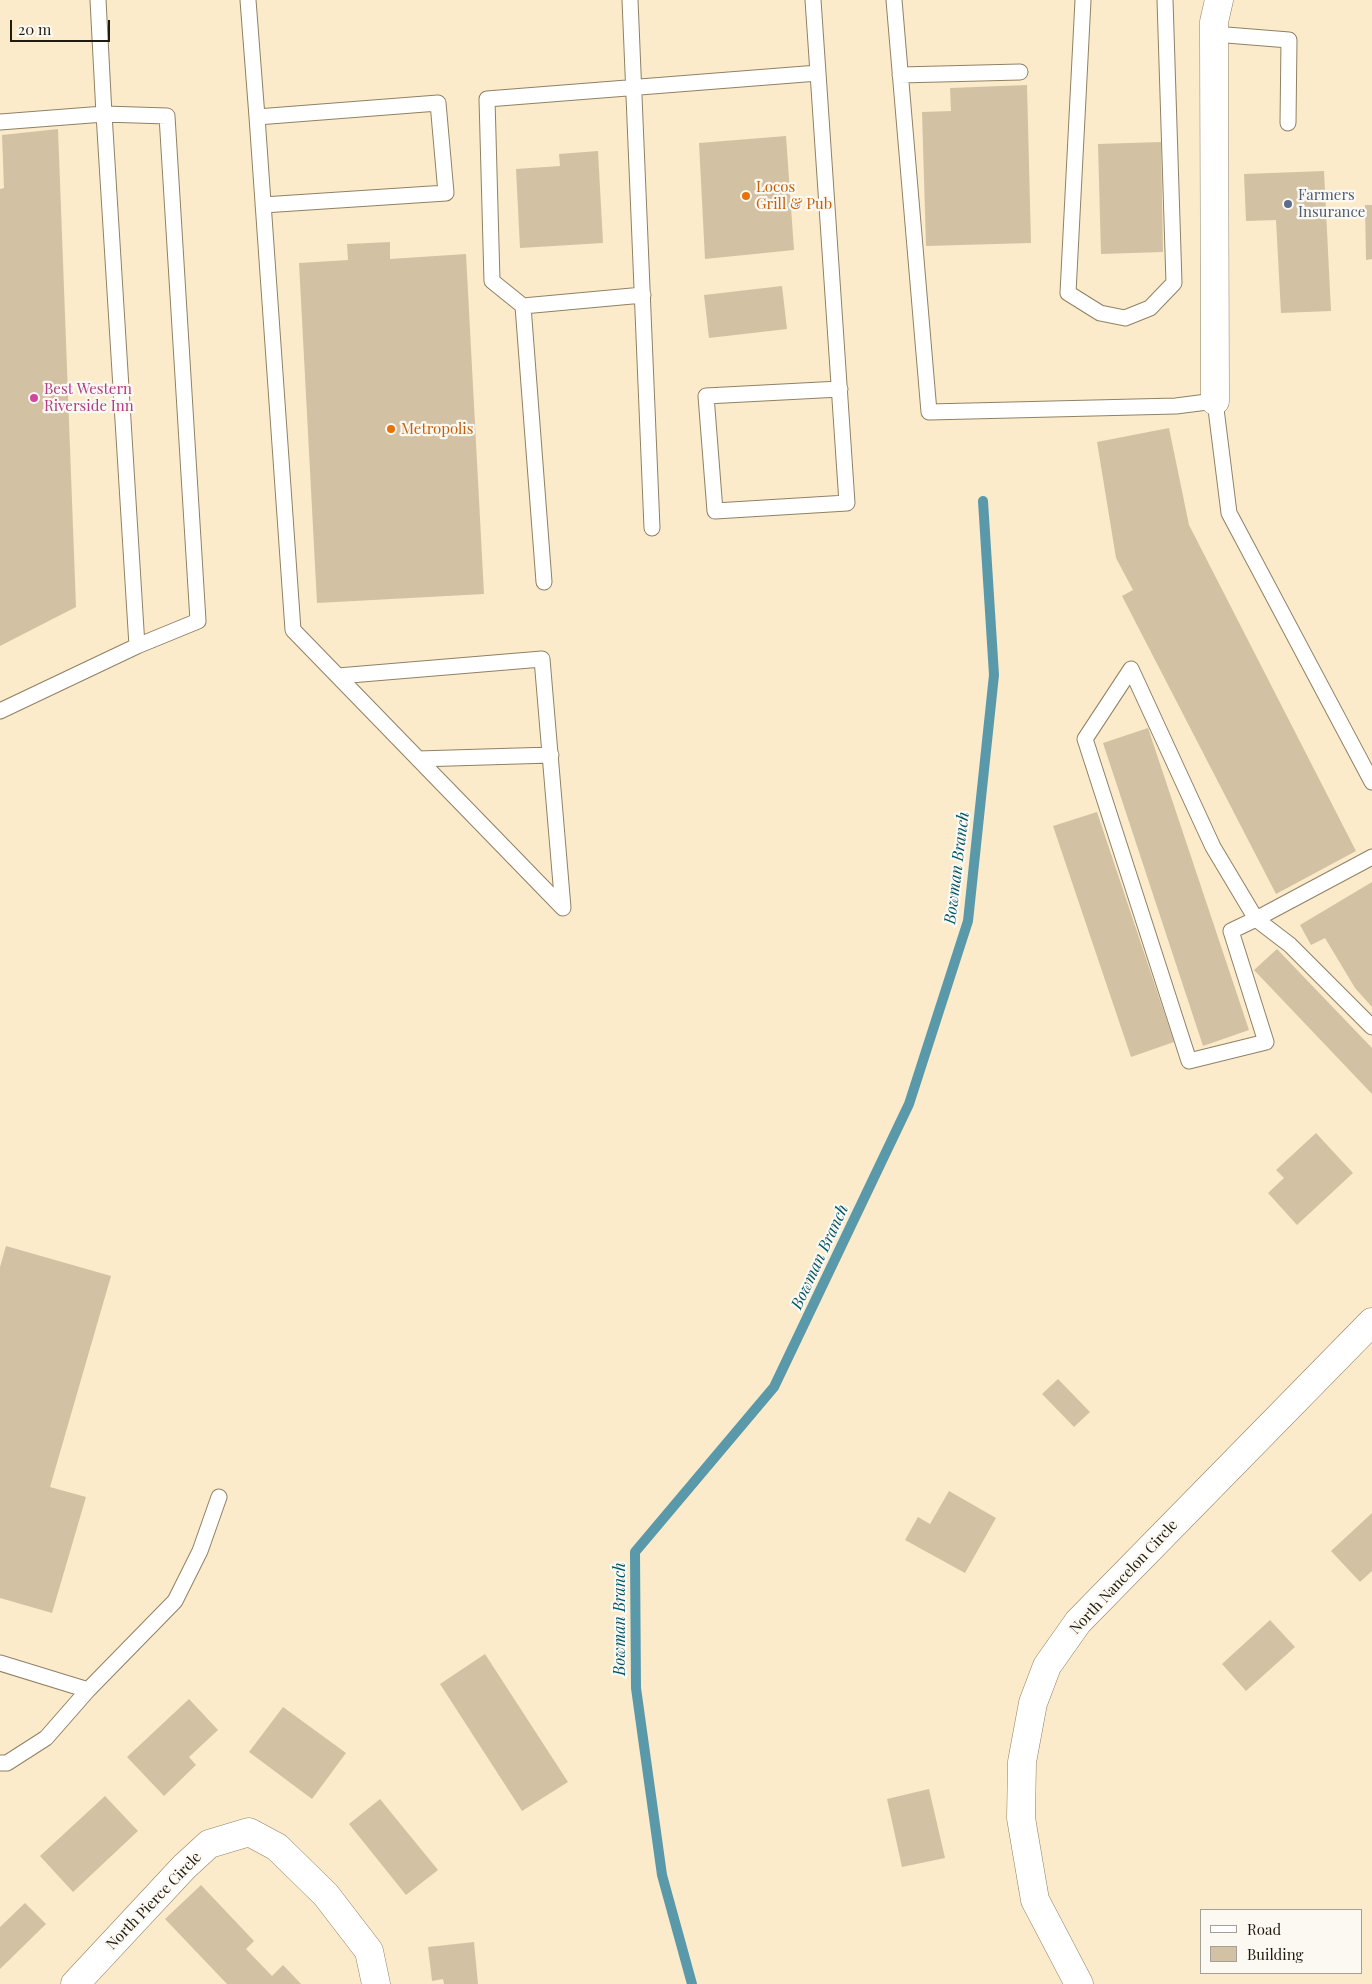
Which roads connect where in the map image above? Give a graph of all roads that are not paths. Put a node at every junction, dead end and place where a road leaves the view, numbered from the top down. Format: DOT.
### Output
graph roads {
  1 [pos="98,0"];
  2 [pos="248,0"];
  3 [pos="630,0"];
  4 [pos="813,0"];
  5 [pos="894,0"];
  6 [pos="1083,0"];
  7 [pos="1165,0"];
  8 [pos="1219,0"];
  9 [pos="1214,34"];
  10 [pos="1020,72"];
  11 [pos="818,73"];
  12 [pos="900,75"];
  13 [pos="634,88"];
  14 [pos="104,114"];
  15 [pos="257,118"];
  16 [pos="0,122"];
  17 [pos="1288,123"];
  18 [pos="263,205"];
  19 [pos="642,295"];
  20 [pos="523,306"];
  21 [pos="840,389"];
  22 [pos="1215,401"];
  23 [pos="652,528"];
  24 [pos="544,582"];
  25 [pos="137,646"];
  26 [pos="338,676"];
  27 [pos="0,711"];
  28 [pos="551,755"];
  29 [pos="418,759"];
  30 [pos="1372,782"];
  31 [pos="1372,857"];
  32 [pos="1256,919"];
  33 [pos="1372,1027"];
  34 [pos="1372,1322"];
  35 [pos="219,1497"];
  36 [pos="0,1663"];
  37 [pos="88,1690"];
  38 [pos="0,1763"];
  39 [pos="75,1984"];
  40 [pos="376,1984"];
  41 [pos="1079,1984"];
  1 -- 14 [label="lane"];
  2 -- 15 [label="lane"];
  3 -- 13 [label="lane"];
  4 -- 11 [label="lane"];
  5 -- 12 [label="lane"];
  6 -- 7 [label="lane"];
  8 -- 9 [label="street"];
  9 -- 17 [label="lane"];
  9 -- 22 [label="street"];
  10 -- 12 [label="lane"];
  11 -- 13 [label="lane"];
  11 -- 21 [label="lane"];
  12 -- 22 [label="lane"];
  13 -- 19 [label="lane"];
  13 -- 20 [label="lane"];
  14 -- 16 [label="lane"];
  14 -- 25 [label="lane"];
  14 -- 25 [label="lane"];
  15 -- 18 [label="lane"];
  15 -- 18 [label="lane"];
  18 -- 26 [label="lane"];
  19 -- 20 [label="lane"];
  19 -- 23 [label="lane"];
  20 -- 24 [label="lane"];
  21 -- 21 [label="lane"];
  22 -- 30 [label="lane"];
  25 -- 27 [label="lane"];
  26 -- 28 [label="lane"];
  26 -- 29 [label="lane"];
  28 -- 29 [label="lane"];
  28 -- 29 [label="lane"];
  31 -- 32 [label="lane"];
  32 -- 32 [label="lane"];
  32 -- 33 [label="lane"];
  34 -- 41 [label="street, North Nancelon Circle"];
  35 -- 37 [label="lane"];
  36 -- 37 [label="lane"];
  37 -- 38 [label="lane"];
  39 -- 40 [label="street, North Pierce Circle"];
}
